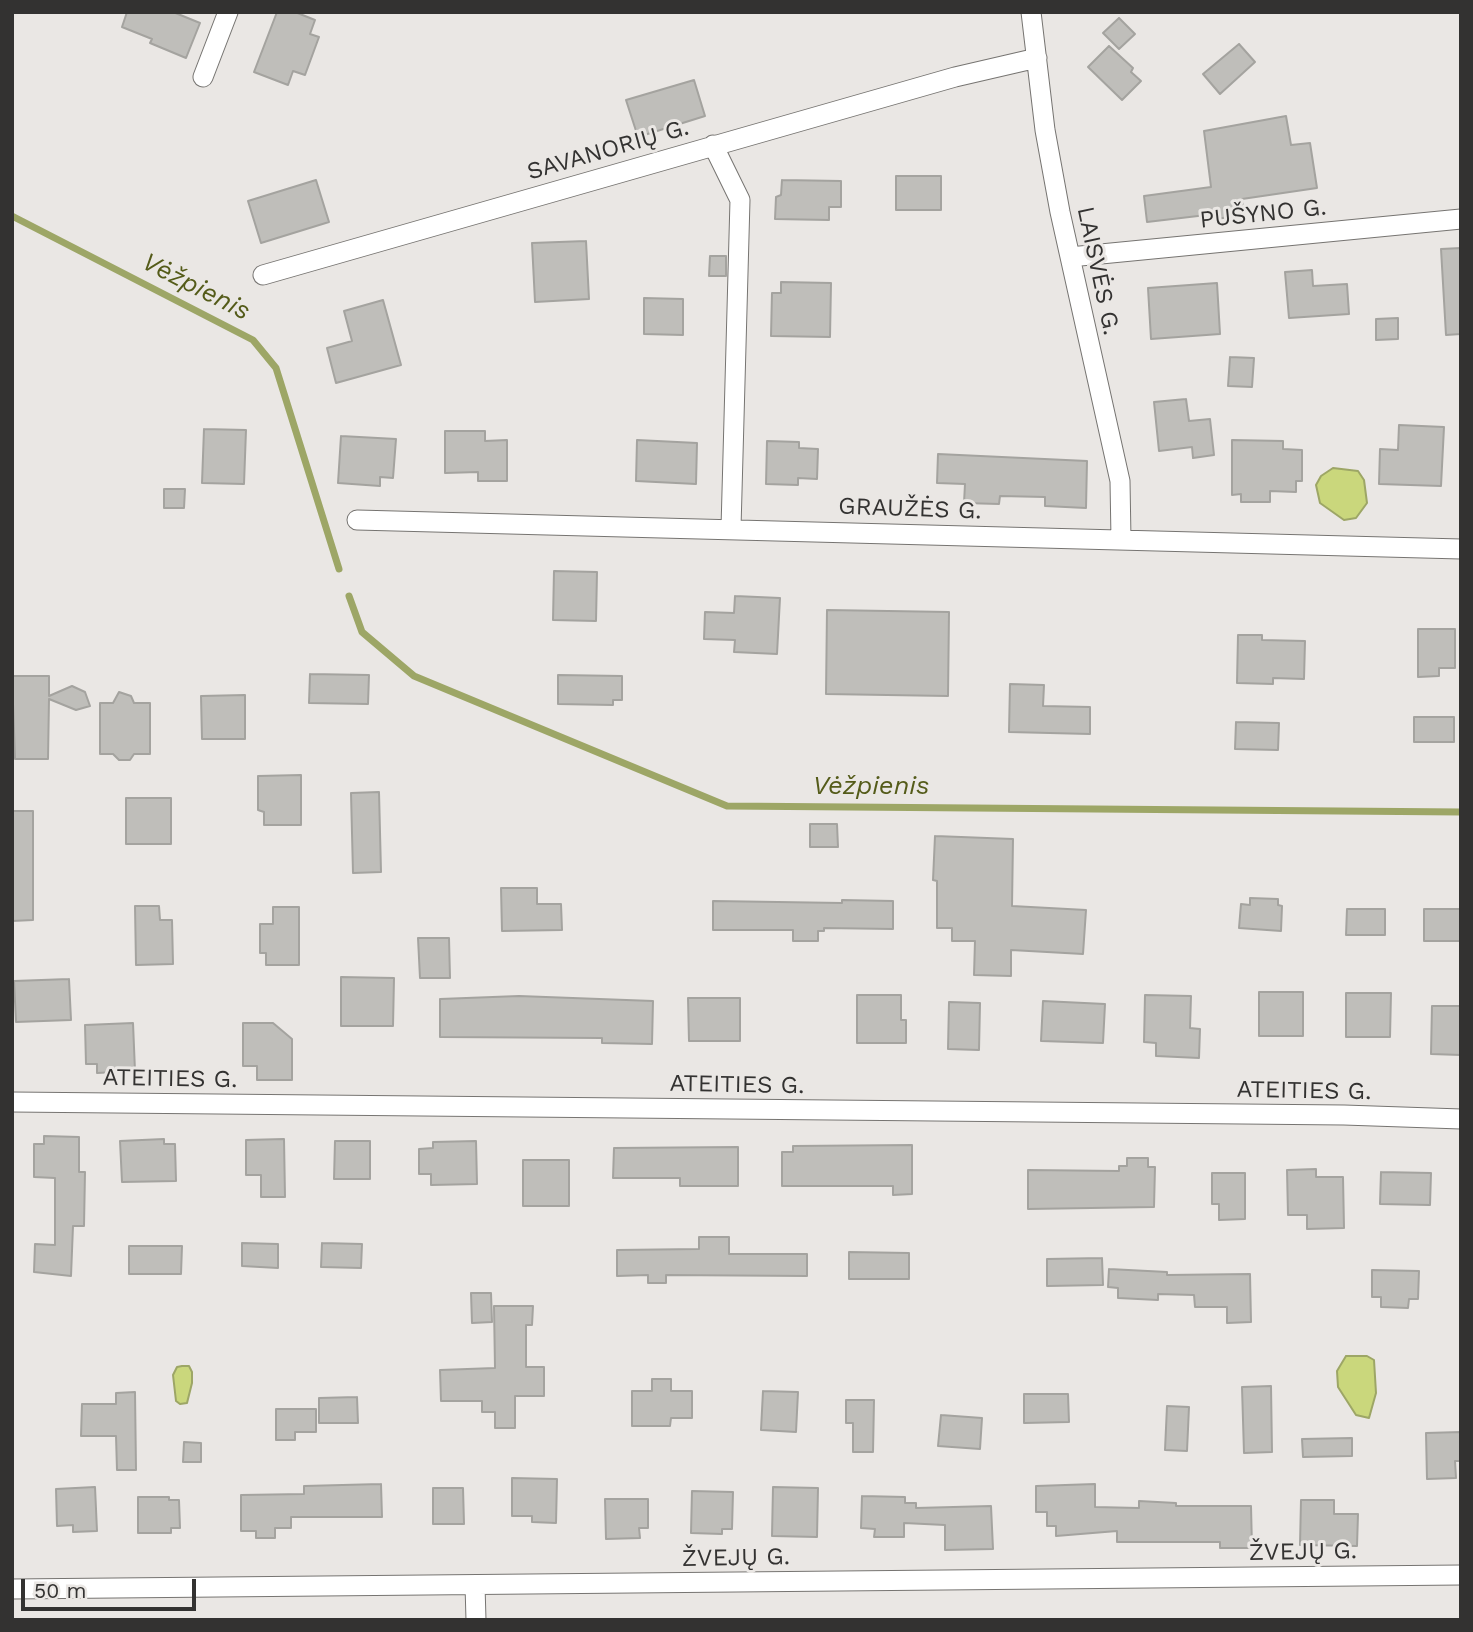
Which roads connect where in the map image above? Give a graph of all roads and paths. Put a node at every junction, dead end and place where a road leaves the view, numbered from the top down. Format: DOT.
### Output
graph roads {
  1 [pos="228,12"];
  2 [pos="1031,12"];
  3 [pos="1037,58"];
  4 [pos="203,77"];
  5 [pos="713,145"];
  6 [pos="1461,219"];
  7 [pos="1070,257"];
  8 [pos="263,275"];
  9 [pos="357,520"];
  10 [pos="731,528"];
  11 [pos="1121,539"];
  12 [pos="1461,548"];
  13 [pos="12,1101"];
  14 [pos="1461,1119"];
  15 [pos="1461,1575"];
  16 [pos="475,1586"];
  17 [pos="12,1589"];
  18 [pos="475,1620"];
  1 -- 4 [label="street"];
  2 -- 3 [label="street, LAISVĖS G."];
  3 -- 5 [label="street"];
  3 -- 7 [label="street, LAISVĖS G."];
  5 -- 8 [label="street, SAVANORIŲ G."];
  5 -- 10 [label="street, SAVANORIŲ G."];
  6 -- 7 [label="street, PUŠYNO G."];
  7 -- 11 [label="street, LAISVĖS G."];
  9 -- 10 [label="street, GRAUŽĖS G."];
  10 -- 11 [label="street, GRAUŽĖS G."];
  11 -- 12 [label="street, GRAUŽĖS G."];
  13 -- 14 [label="street, ATEITIES G."];
  15 -- 16 [label="street, ŽVEJŲ G."];
  16 -- 17 [label="street, ŽVEJŲ G."];
  16 -- 18 [label="street"];
}
